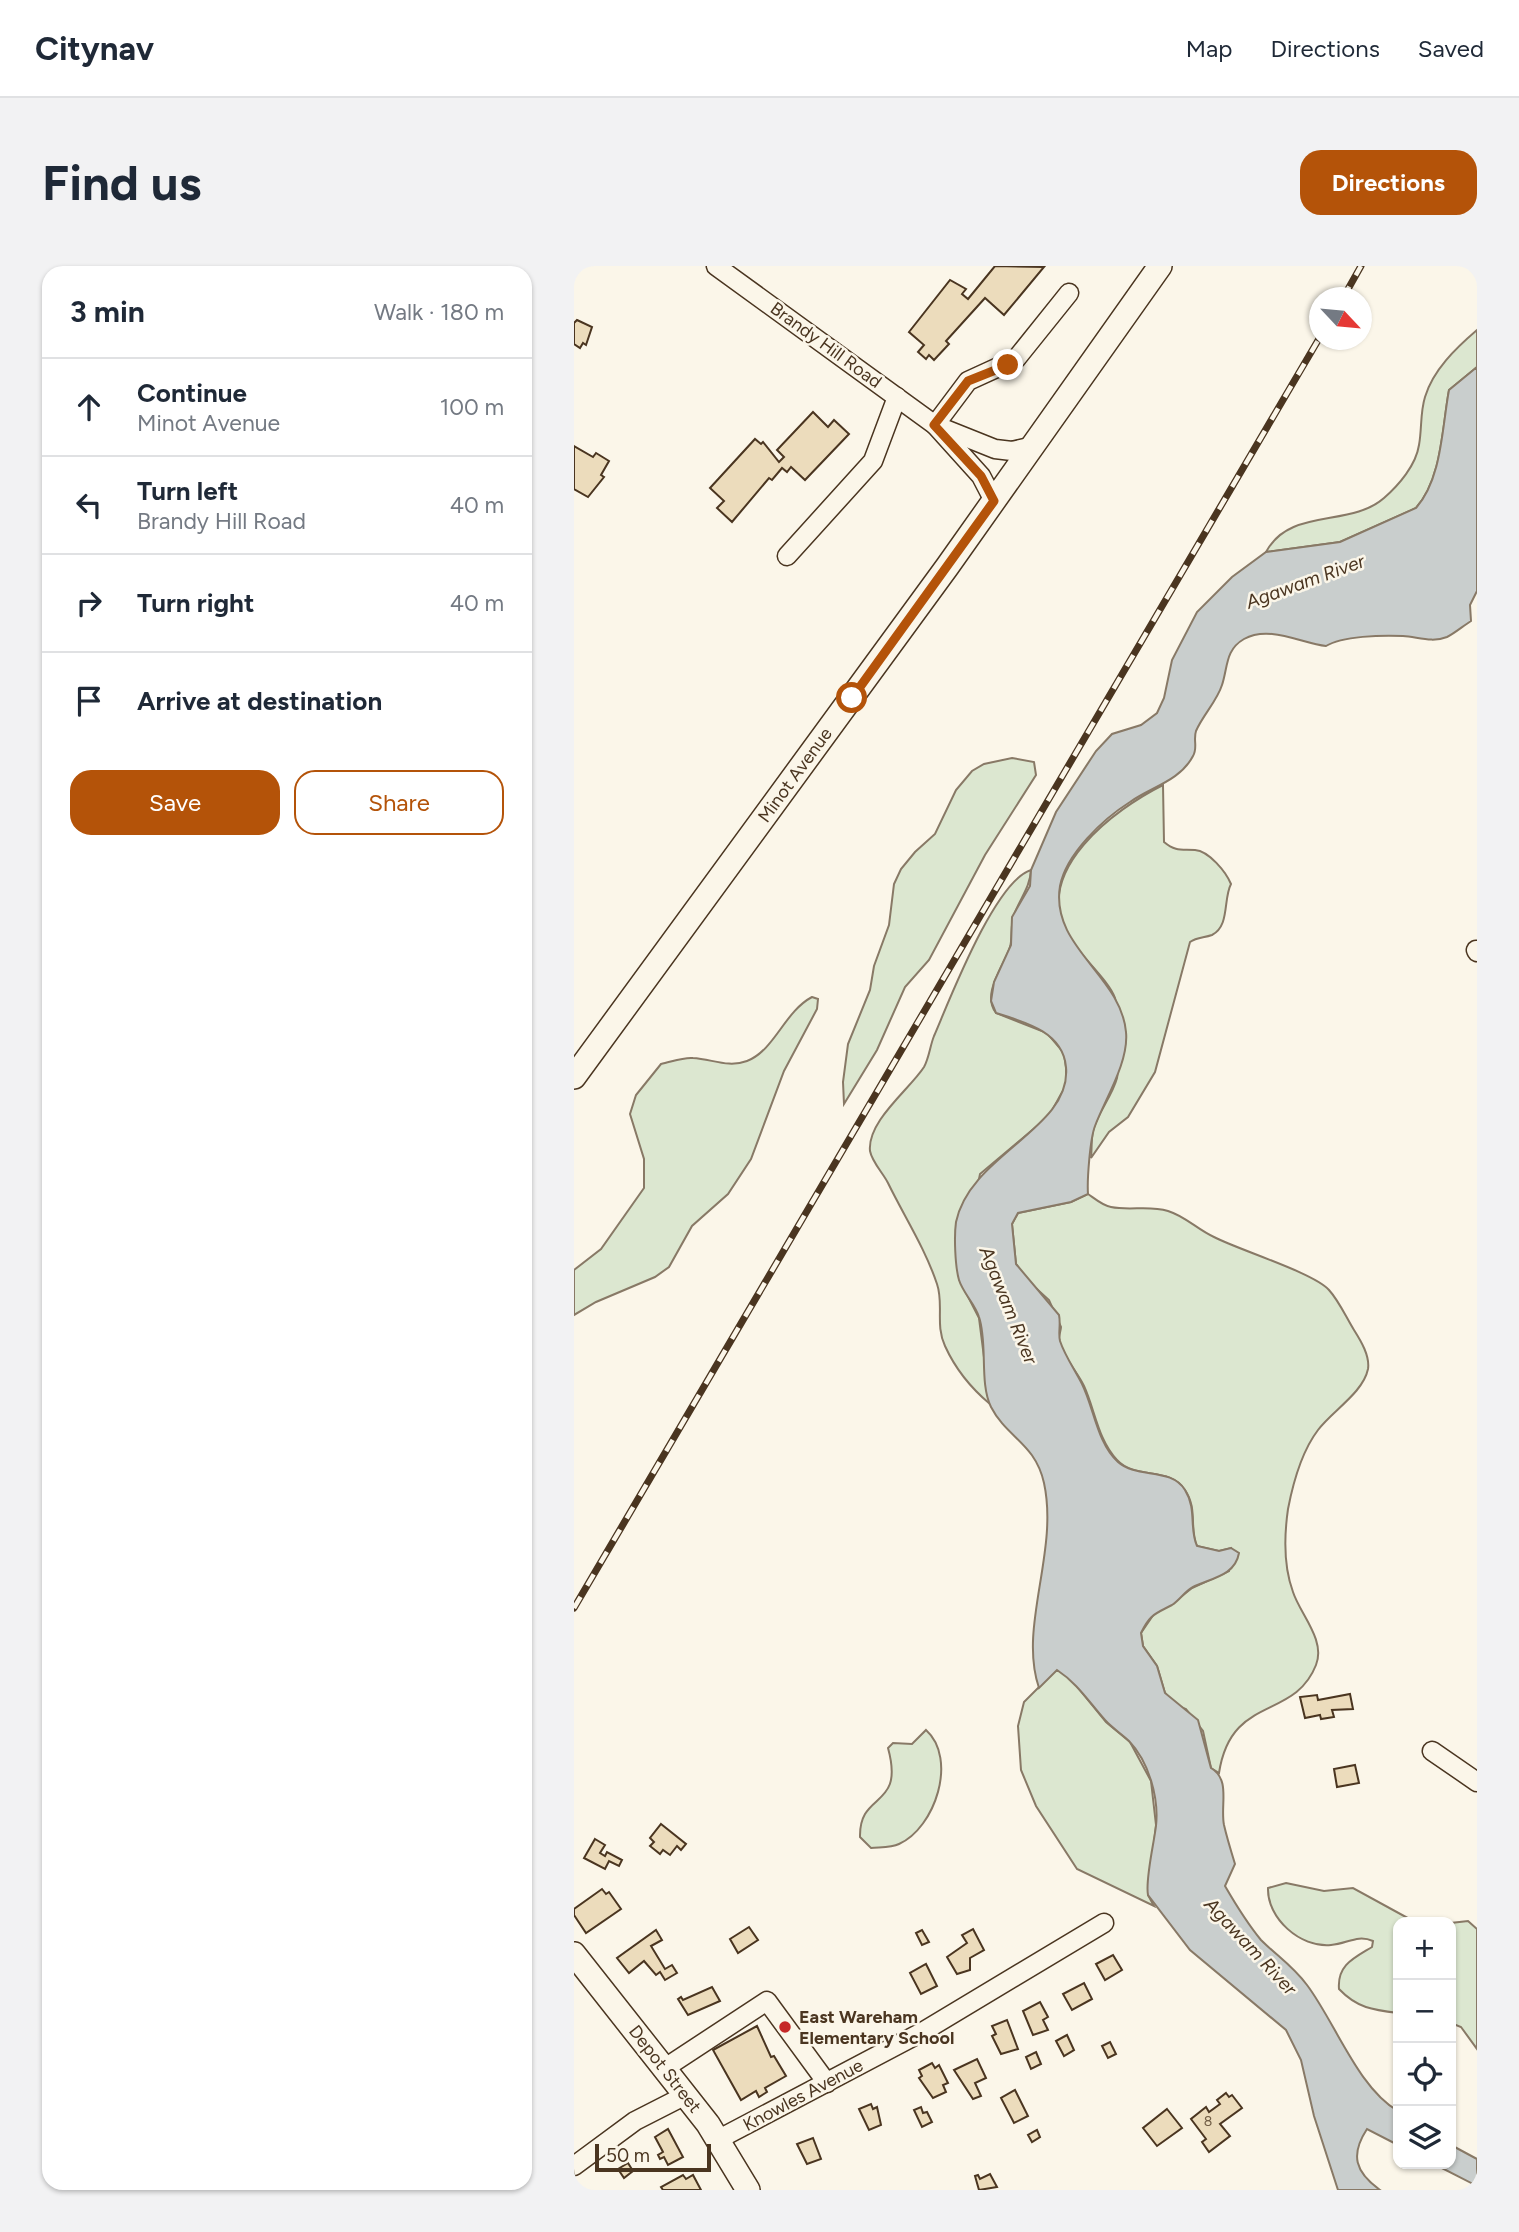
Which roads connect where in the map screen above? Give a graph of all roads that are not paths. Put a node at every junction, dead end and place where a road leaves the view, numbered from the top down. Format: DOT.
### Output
graph roads {
  1 [pos="716,266"];
  2 [pos="1160,266"];
  3 [pos="1069,293"];
  4 [pos="897,397"];
  5 [pos="934,425"];
  6 [pos="1034,446"];
  7 [pos="994,501"];
  8 [pos="787,556"];
  9 [pos="574,1077"];
  10 [pos="1432,1751"];
  11 [pos="1477,1782"];
  12 [pos="1104,1923"];
  13 [pos="574,1954"];
  14 [pos="665,2068"];
  15 [pos="827,2083"];
  16 [pos="686,2095"];
  17 [pos="719,2139"];
  18 [pos="574,2166"];
  19 [pos="748,2190"];
  1 -- 4 [label="street, Brandy Hill Road"];
  2 -- 6 [label="main road, Minot Avenue"];
  3 -- 5 [label="street"];
  4 -- 5 [label="street, Brandy Hill Road"];
  4 -- 8 [label="street"];
  5 -- 6 [label="street, Brandy Hill Road"];
  5 -- 7 [label="street, Brandy Hill Road"];
  6 -- 7 [label="main road, Minot Avenue"];
  7 -- 9 [label="main road, Minot Avenue"];
  10 -- 11 [label="street"];
  12 -- 15 [label="street, Knowles Avenue"];
  13 -- 14 [label="main road, Depot Street"];
  14 -- 15 [label="street"];
  14 -- 16 [label="main road, Depot Street"];
  15 -- 17 [label="street, Knowles Avenue"];
  16 -- 17 [label="main road, Depot Street"];
  16 -- 18 [label="street"];
  17 -- 19 [label="main road, Depot Street"];
}
